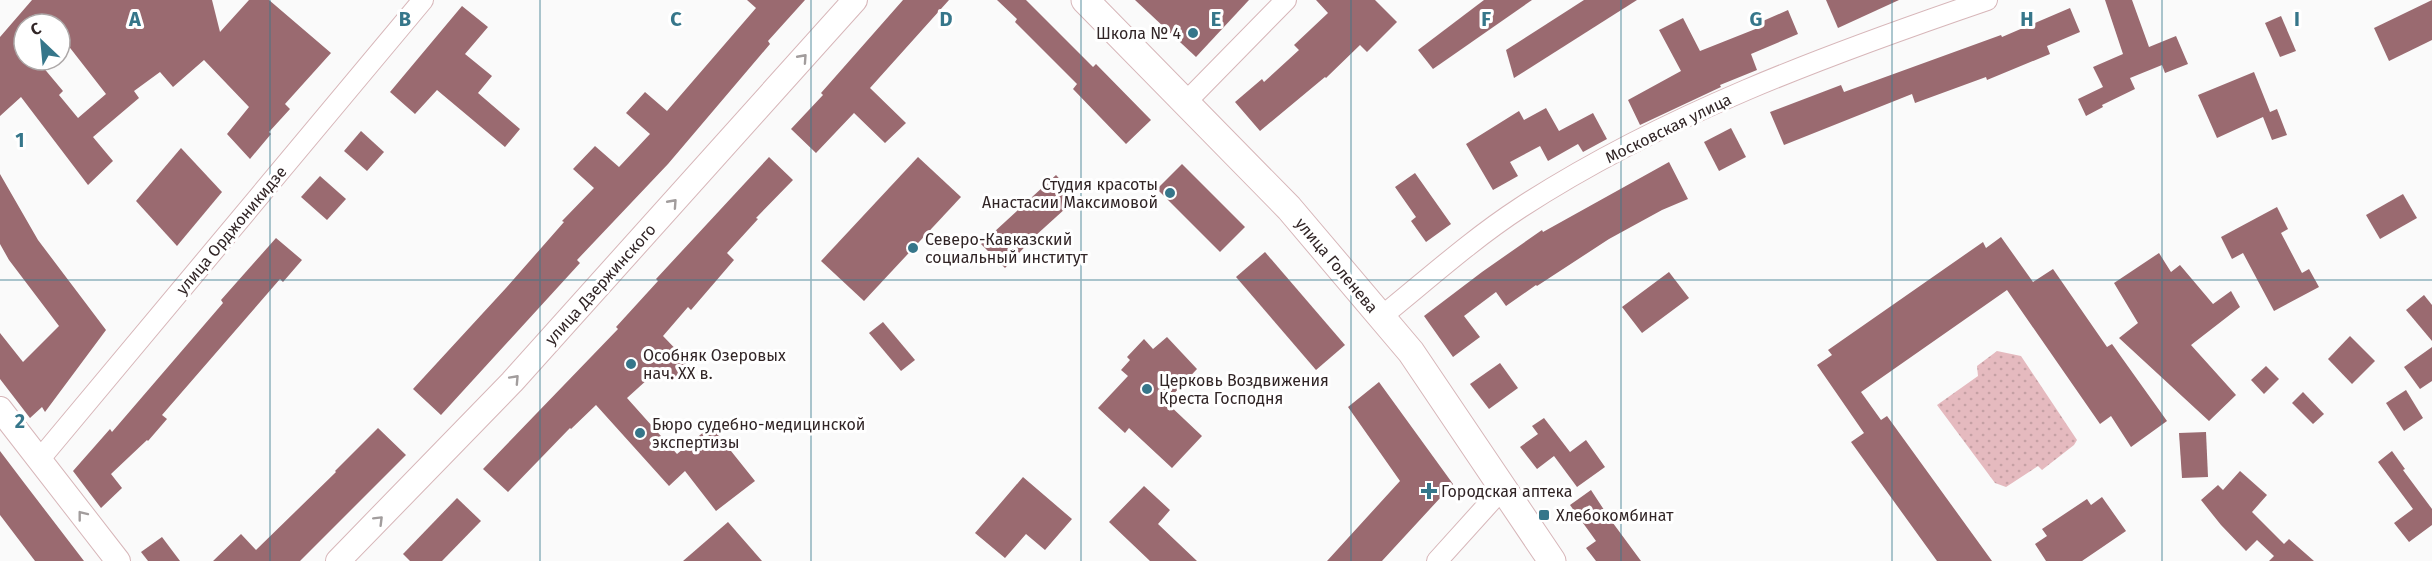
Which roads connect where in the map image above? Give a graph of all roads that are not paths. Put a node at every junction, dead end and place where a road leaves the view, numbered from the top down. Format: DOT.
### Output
graph roads {
  1 [pos="423,0"];
  2 [pos="855,0"];
  3 [pos="1085,0"];
  4 [pos="1286,0"];
  5 [pos="1987,0"];
  6 [pos="1186,102"];
  7 [pos="1381,317"];
  8 [pos="0,409"];
  9 [pos="39,460"];
  10 [pos="1502,489"];
  11 [pos="117,561"];
  12 [pos="338,561"];
  13 [pos="1437,561"];
  14 [pos="1552,561"];
  1 -- 9 [label="street, улица Орджоникидзе"];
  12 -- 2 [label="street, улица Дзержинского, one-way"];
  3 -- 6 [label="main road, улица Голенева"];
  4 -- 6 [label="street"];
  5 -- 7 [label="street, Московская улица"];
  6 -- 7 [label="main road, улица Голенева"];
  7 -- 10 [label="main road, улица Голенева"];
  8 -- 9 [label="street"];
  11 -- 9 [label="street, one-way"];
  10 -- 13 [label="street"];
  10 -- 14 [label="main road, улица Голенева"];
}
